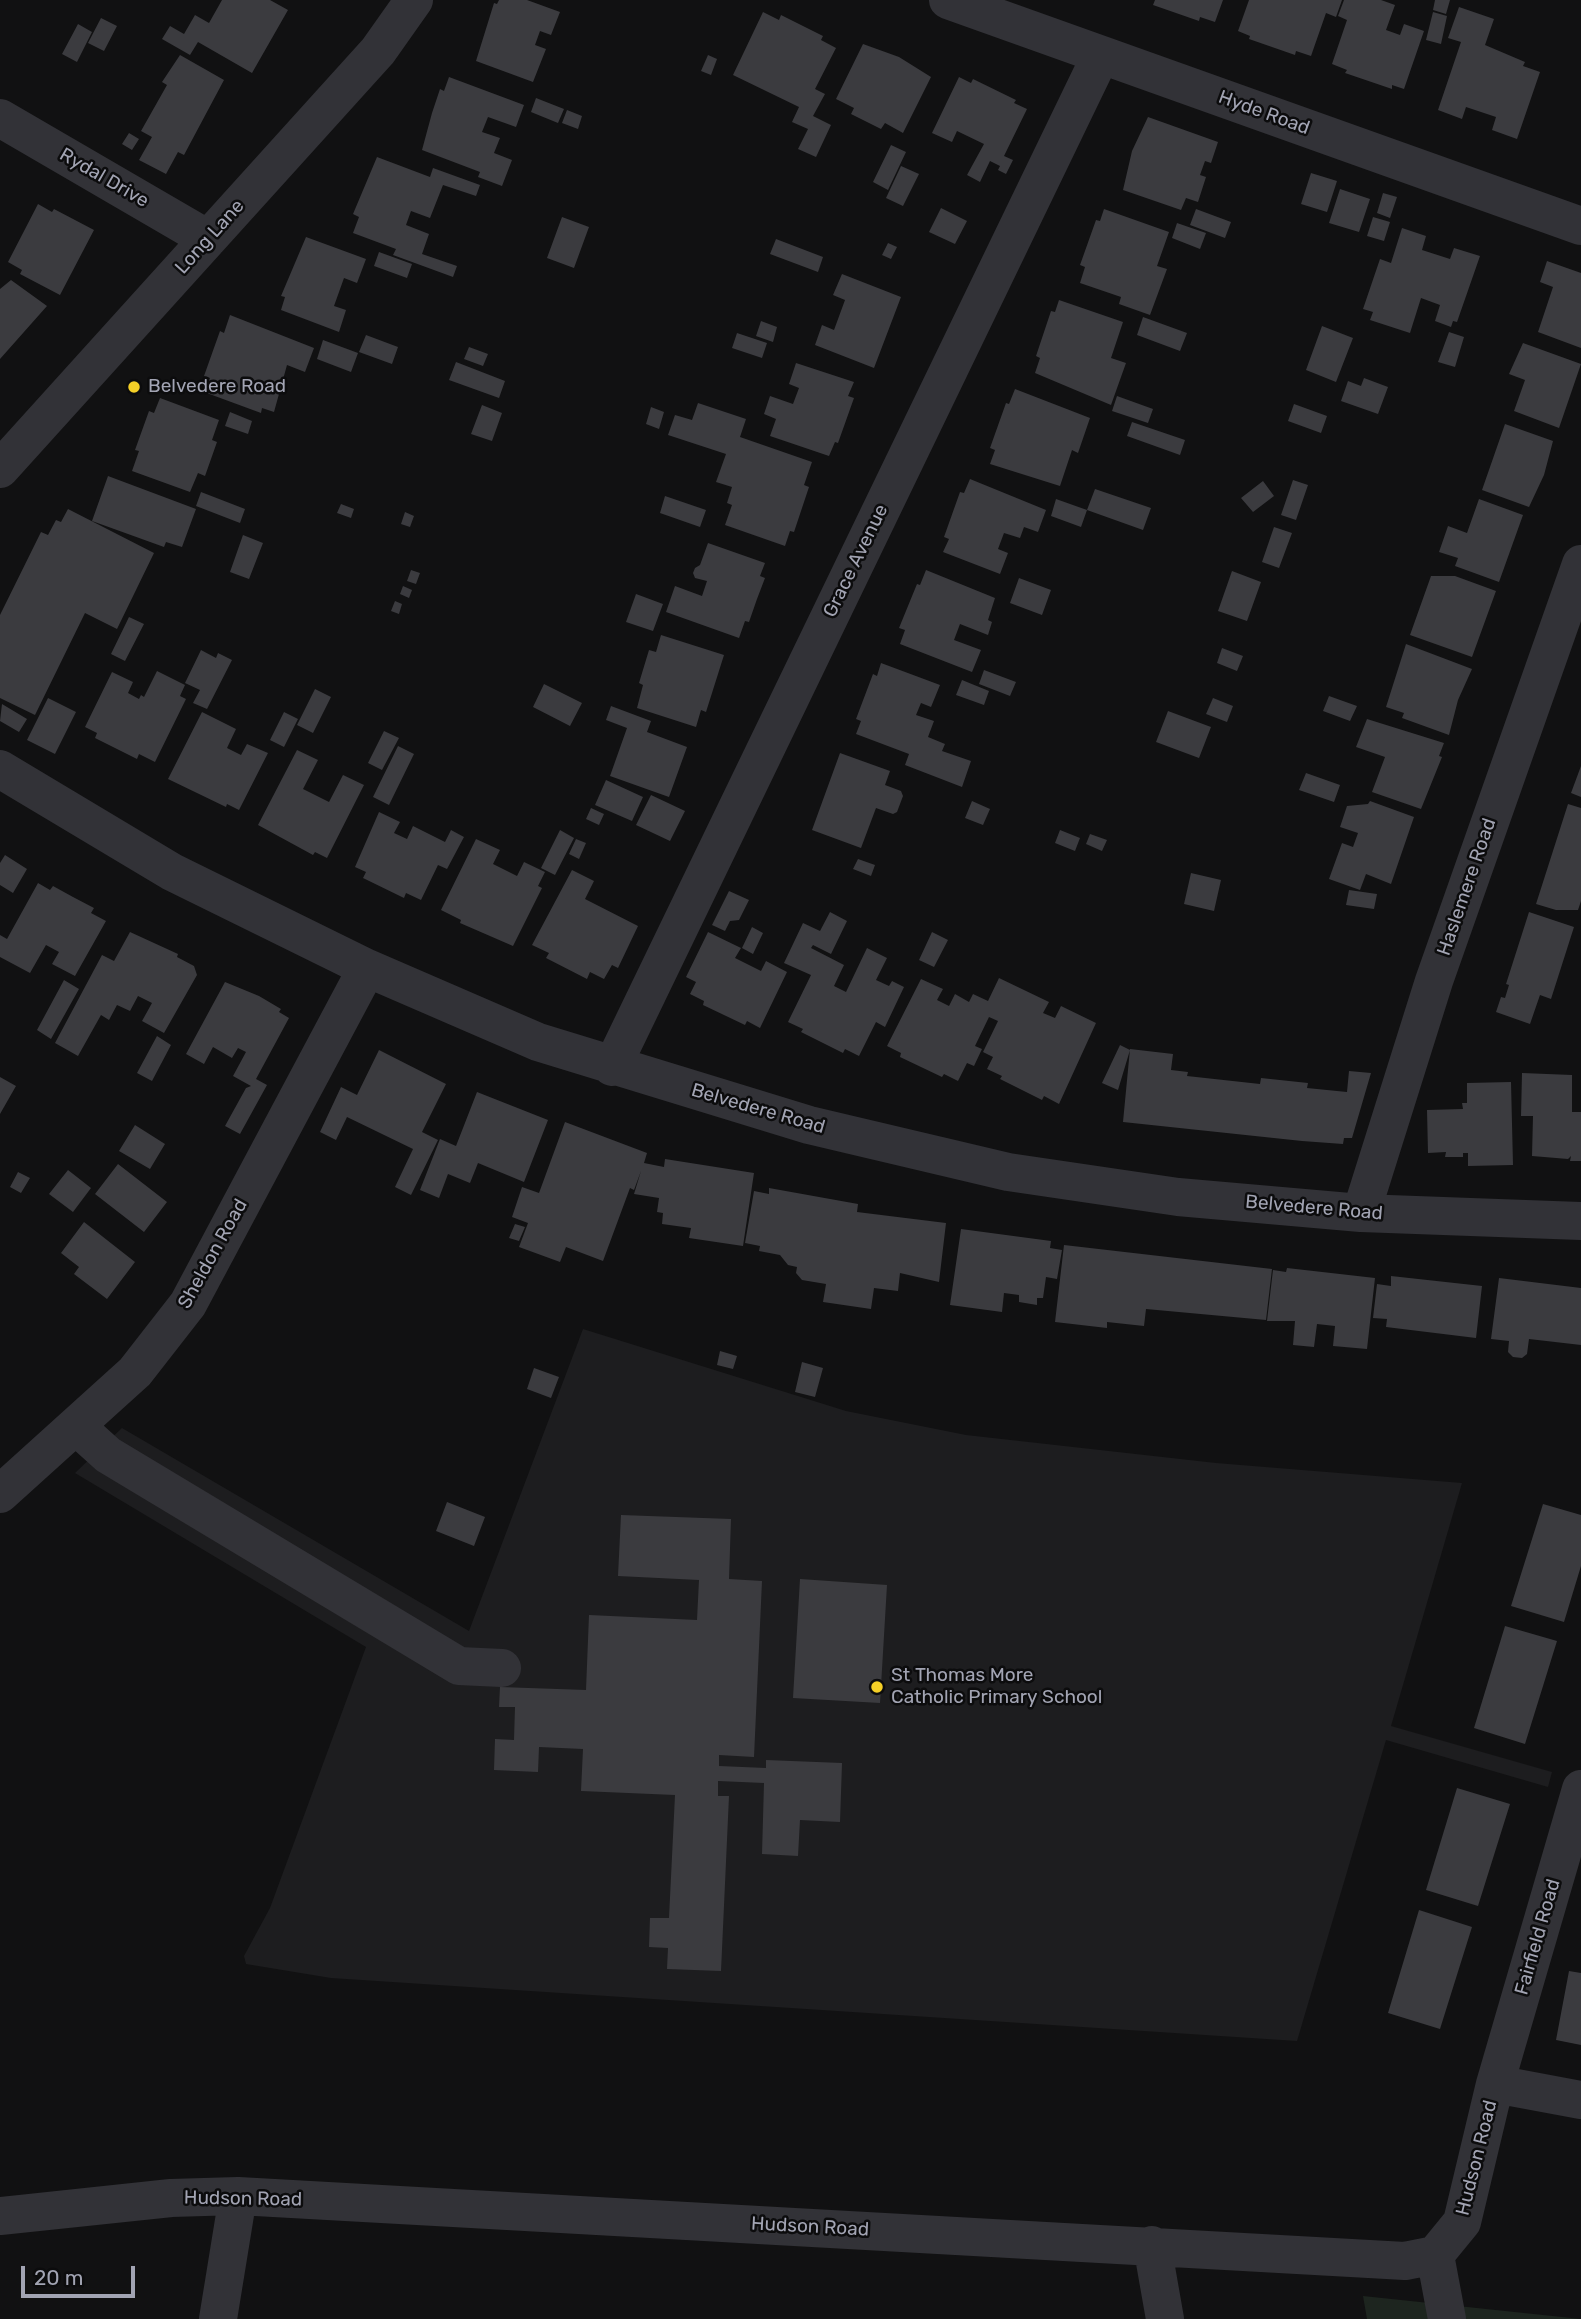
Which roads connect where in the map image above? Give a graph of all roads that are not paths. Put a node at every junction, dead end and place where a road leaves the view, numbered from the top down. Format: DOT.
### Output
graph roads {
  1 [pos="414,0"];
  2 [pos="948,0"];
  3 [pos="1101,55"];
  4 [pos="0,118"];
  5 [pos="1581,226"];
  6 [pos="208,239"];
  7 [pos="0,469"];
  8 [pos="1581,564"];
  9 [pos="0,769"];
  10 [pos="367,968"];
  11 [pos="612,1067"];
  12 [pos="1361,1213"];
  13 [pos="1581,1221"];
  14 [pos="77,1427"];
  15 [pos="0,1494"];
  16 [pos="502,1668"];
  17 [pos="1581,1789"];
  18 [pos="1572,1852"];
  19 [pos="1495,2084"];
  20 [pos="1581,2100"];
  21 [pos="238,2196"];
  22 [pos="0,2216"];
  23 [pos="1152,2245"];
  24 [pos="1435,2255"];
  25 [pos="218,2319"];
  26 [pos="1165,2319"];
  27 [pos="1447,2319"];
  1 -- 6 [label="street, Long Lane"];
  2 -- 3 [label="street, Hyde Road"];
  3 -- 5 [label="street, Hyde Road"];
  3 -- 11 [label="street, Grace Avenue"];
  4 -- 6 [label="street, Rydal Drive"];
  6 -- 7 [label="street, Long Lane"];
  8 -- 12 [label="street, Haslemere Road"];
  9 -- 10 [label="street, Belvedere Road"];
  10 -- 11 [label="street, Belvedere Road"];
  10 -- 14 [label="street, Sheldon Road"];
  11 -- 12 [label="street, Belvedere Road"];
  12 -- 13 [label="street, Belvedere Road"];
  14 -- 15 [label="street, Sheldon Road"];
  14 -- 16 [label="street"];
  17 -- 18 [label="street, Fairfield Road"];
  18 -- 19 [label="street, Fairfield Road"];
  19 -- 20 [label="street"];
  19 -- 24 [label="street, Hudson Road"];
  21 -- 22 [label="street, Hudson Road"];
  21 -- 23 [label="street, Hudson Road"];
  21 -- 25 [label="street"];
  23 -- 24 [label="street, Hudson Road"];
  23 -- 26 [label="street"];
  24 -- 27 [label="street"];
}
